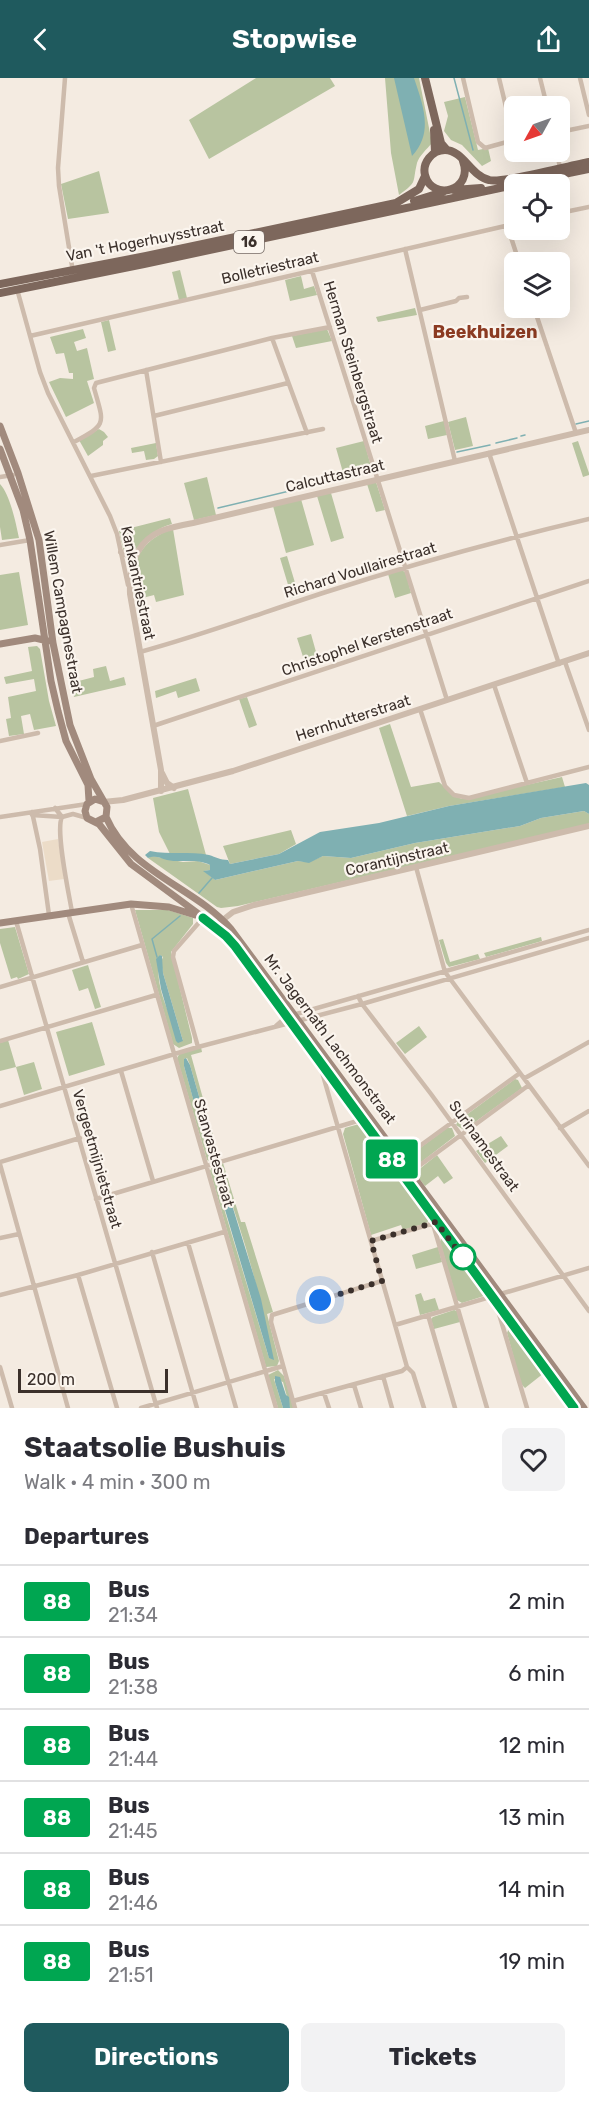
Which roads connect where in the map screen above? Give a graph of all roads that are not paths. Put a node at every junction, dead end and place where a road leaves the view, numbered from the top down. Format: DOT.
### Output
graph roads {
  1 [pos="65,78"];
  2 [pos="425,78"];
  3 [pos="463,78"];
  4 [pos="499,78"];
  5 [pos="540,78"];
  6 [pos="580,78"];
  7 [pos="544,96"];
  8 [pos="504,99"];
  9 [pos="430,100"];
  10 [pos="589,115"];
  11 [pos="589,126"];
  12 [pos="570,130"];
  13 [pos="504,143"];
  14 [pos="447,150"];
  15 [pos="435,152"];
  16 [pos="463,160"];
  17 [pos="559,162"];
  18 [pos="589,162"];
  19 [pos="560,168"];
  20 [pos="589,169"];
  21 [pos="566,174"];
  22 [pos="425,176"];
  23 [pos="504,187"];
  24 [pos="498,188"];
  25 [pos="447,191"];
  26 [pos="589,207"];
  27 [pos="391,211"];
  28 [pos="570,211"];
  29 [pos="504,226"];
  30 [pos="405,249"];
  31 [pos="312,271"];
  32 [pos="74,274"];
  33 [pos="0,285"];
  34 [pos="17,289"];
  35 [pos="0,293"];
  36 [pos="467,297"];
  37 [pos="420,310"];
  38 [pos="537,318"];
  39 [pos="330,327"];
  40 [pos="30,336"];
  41 [pos="272,338"];
  42 [pos="146,370"];
  43 [pos="288,383"];
  44 [pos="154,416"];
  45 [pos="0,426"];
  46 [pos="323,429"];
  47 [pos="589,430"];
  48 [pos="307,433"];
  49 [pos="576,433"];
  50 [pos="74,442"];
  51 [pos="0,449"];
  52 [pos="489,453"];
  53 [pos="455,461"];
  54 [pos="160,462"];
  55 [pos="18,473"];
  56 [pos="10,476"];
  57 [pos="91,476"];
  58 [pos="0,477"];
  59 [pos="377,479"];
  60 [pos="589,519"];
  61 [pos="518,536"];
  62 [pos="30,540"];
  63 [pos="0,545"];
  64 [pos="138,551"];
  65 [pos="121,552"];
  66 [pos="405,567"];
  67 [pos="589,581"];
  68 [pos="130,594"];
  69 [pos="538,598"];
  70 [pos="426,635"];
  71 [pos="44,639"];
  72 [pos="53,643"];
  73 [pos="0,644"];
  74 [pos="140,652"];
  75 [pos="589,653"];
  76 [pos="562,663"];
  77 [pos="494,685"];
  78 [pos="447,700"];
  79 [pos="420,709"];
  80 [pos="153,726"];
  81 [pos="589,730"];
  82 [pos="39,734"];
  83 [pos="0,741"];
  84 [pos="589,767"];
  85 [pos="161,770"];
  86 [pos="527,783"];
  87 [pos="174,788"];
  88 [pos="160,791"];
  89 [pos="123,800"];
  90 [pos="102,801"];
  91 [pos="88,802"];
  92 [pos="115,805"];
  93 [pos="0,808"];
  94 [pos="56,808"];
  95 [pos="33,814"];
  96 [pos="106,814"];
  97 [pos="1,817"];
  98 [pos="62,817"];
  99 [pos="87,818"];
  100 [pos="96,822"];
  101 [pos="110,826"];
  102 [pos="588,827"];
  103 [pos="416,867"];
  104 [pos="131,904"];
  105 [pos="70,912"];
  106 [pos="233,912"];
  107 [pos="50,915"];
  108 [pos="219,917"];
  109 [pos="203,918"];
  110 [pos="16,920"];
  111 [pos="0,923"];
  112 [pos="215,926"];
  113 [pos="228,926"];
  114 [pos="589,930"];
  115 [pos="589,938"];
  116 [pos="142,945"];
  117 [pos="83,962"];
  118 [pos="445,972"];
  119 [pos="32,977"];
  120 [pos="449,979"];
  121 [pos="0,987"];
  122 [pos="156,995"];
  123 [pos="358,996"];
  124 [pos="362,1004"];
  125 [pos="295,1014"];
  126 [pos="288,1020"];
  127 [pos="300,1021"];
  128 [pos="47,1026"];
  129 [pos="0,1041"];
  130 [pos="589,1042"];
  131 [pos="198,1047"];
  132 [pos="174,1055"];
  133 [pos="318,1060"];
  134 [pos="121,1071"];
  135 [pos="520,1073"];
  136 [pos="525,1078"];
  137 [pos="529,1085"];
  138 [pos="64,1088"];
  139 [pos="0,1106"];
  140 [pos="589,1111"];
  141 [pos="370,1115"];
  142 [pos="363,1120"];
  143 [pos="451,1123"];
  144 [pos="338,1128"];
  145 [pos="560,1128"];
  146 [pos="460,1135"];
  147 [pos="80,1138"];
  148 [pos="399,1161"];
  149 [pos="0,1163"];
  150 [pos="589,1166"];
  151 [pos="206,1167"];
  152 [pos="408,1174"];
  153 [pos="153,1181"];
  154 [pos="96,1198"];
  155 [pos="438,1221"];
  156 [pos="224,1232"];
  157 [pos="18,1234"];
  158 [pos="0,1238"];
  159 [pos="371,1241"];
  160 [pos="188,1243"];
  161 [pos="152,1252"];
  162 [pos="115,1263"];
  163 [pos="589,1268"];
  164 [pos="78,1275"];
  165 [pos="563,1276"];
  166 [pos="382,1281"];
  167 [pos="34,1287"];
  168 [pos="501,1294"];
  169 [pos="0,1295"];
  170 [pos="494,1300"];
  171 [pos="457,1307"];
  172 [pos="589,1311"];
  173 [pos="428,1315"];
  174 [pos="395,1326"];
  175 [pos="283,1366"];
  176 [pos="0,1367"];
  177 [pos="407,1367"];
  178 [pos="266,1372"];
  179 [pos="383,1376"];
  180 [pos="560,1382"];
  181 [pos="228,1383"];
  182 [pos="354,1385"];
  183 [pos="324,1393"];
  184 [pos="192,1394"];
  185 [pos="293,1401"];
  186 [pos="156,1406"];
  187 [pos="12,1408"];
  188 [pos="68,1408"];
  189 [pos="117,1408"];
  190 [pos="141,1408"];
  191 [pos="196,1408"];
  192 [pos="236,1408"];
  193 [pos="276,1408"];
  194 [pos="295,1408"];
  195 [pos="329,1408"];
  196 [pos="361,1408"];
  197 [pos="392,1408"];
  198 [pos="424,1408"];
  199 [pos="455,1408"];
  200 [pos="487,1408"];
  201 [pos="527,1408"];
  202 [pos="574,1408"];
  203 [pos="584,1408"];
  1 -- 32 [label="street"];
  2 -- 9 [label="main road, 16"];
  3 -- 13 [label="street"];
  4 -- 8 [label="street"];
  5 -- 7 [label="street"];
  6 -- 10 [label="street"];
  9 -- 14 [label="main road, 16"];
  9 -- 15 [label="main road, 16"];
  11 -- 12 [label="street"];
  14 -- 15 [label="main road"];
  14 -- 16 [label="main road"];
  15 -- 22 [label="main road, 16"];
  16 -- 19 [label="main road"];
  16 -- 25 [label="main road"];
  17 -- 19 [label="street"];
  18 -- 19 [label="main road"];
  20 -- 21 [label="main road, Van 't Hogerhuysstraat"];
  22 -- 25 [label="main road"];
  22 -- 32 [label="main road, Van 't Hogerhuysstraat / 16"];
  23 -- 24 [label="main road, Van 't Hogerhuysstraat"];
  24 -- 25 [label="main road, Van 't Hogerhuysstraat"];
  24 -- 27 [label="main road, Van 't Hogerhuysstraat / 16"];
  25 -- 27 [label="main road, Van 't Hogerhuysstraat"];
  26 -- 28 [label="street"];
  27 -- 32 [label="main road, Van 't Hogerhuysstraat / 16"];
  29 -- 30 [label="street, Bolletriestraat"];
  30 -- 31 [label="street, Bolletriestraat"];
  30 -- 37 [label="street"];
  31 -- 39 [label="street, Herman Steinbergstraat"];
  31 -- 40 [label="street, Bolletriestraat"];
  32 -- 33 [label="main road, Van 't Hogerhuysstraat / 16"];
  32 -- 34 [label="main road, Van 't Hogerhuysstraat / 16"];
  34 -- 35 [label="main road, Van 't Hogerhuysstraat / 16"];
  34 -- 40 [label="street, Kankantriestraat"];
  36 -- 37 [label="street"];
  37 -- 53 [label="street"];
  38 -- 49 [label="street"];
  39 -- 41 [label="street"];
  39 -- 59 [label="street, Herman Steinbergstraat"];
  40 -- 50 [label="street, Kankantriestraat"];
  41 -- 42 [label="street"];
  41 -- 43 [label="street"];
  42 -- 44 [label="street"];
  42 -- 50 [label="street"];
  43 -- 44 [label="street"];
  43 -- 48 [label="street"];
  44 -- 54 [label="street"];
  45 -- 55 [label="main road, Willem Campagnestraat"];
  46 -- 48 [label="street"];
  47 -- 49 [label="street, Calcuttastraat"];
  48 -- 54 [label="street"];
  49 -- 52 [label="street, Calcuttastraat"];
  50 -- 57 [label="street, Kankantriestraat"];
  51 -- 56 [label="main road, Willem Campagnestraat"];
  52 -- 53 [label="street, Calcuttastraat"];
  52 -- 61 [label="street"];
  53 -- 59 [label="street, Calcuttastraat"];
  54 -- 57 [label="street"];
  55 -- 56 [label="street"];
  55 -- 72 [label="main road, Willem Campagnestraat"];
  56 -- 58 [label="street"];
  56 -- 62 [label="main road, Willem Campagnestraat"];
  57 -- 65 [label="street, Kankantriestraat"];
  59 -- 64 [label="street, Calcuttastraat"];
  59 -- 66 [label="street, Herman Steinbergstraat"];
  60 -- 61 [label="street, Richard Voullairestraat"];
  61 -- 66 [label="street, Richard Voullairestraat"];
  61 -- 69 [label="street"];
  62 -- 63 [label="street"];
  62 -- 71 [label="main road, Willem Campagnestraat"];
  64 -- 65 [label="street"];
  64 -- 68 [label="street"];
  65 -- 68 [label="street, Kankantriestraat"];
  66 -- 70 [label="street, Herman Steinbergstraat"];
  66 -- 74 [label="street, Richard Voullairestraat"];
  67 -- 69 [label="street, Christophel Kerstenstraat"];
  68 -- 74 [label="street, Kankantriestraat"];
  69 -- 70 [label="street, Christophel Kerstenstraat"];
  69 -- 76 [label="street"];
  70 -- 78 [label="street, Herman Steinbergstraat"];
  70 -- 80 [label="street, Christophel Kerstenstraat"];
  71 -- 72 [label="main road"];
  71 -- 73 [label="main road"];
  71 -- 91 [label="main road, Willem Campagnestraat"];
  72 -- 90 [label="main road, Willem Campagnestraat"];
  74 -- 80 [label="street, Kankantriestraat"];
  75 -- 76 [label="street, Hernhutterstraat"];
  76 -- 77 [label="street, Hernhutterstraat"];
  76 -- 81 [label="street"];
  77 -- 78 [label="street, Hernhutterstraat"];
  77 -- 86 [label="street"];
  78 -- 79 [label="street, Hernhutterstraat"];
  79 -- 86 [label="street"];
  79 -- 87 [label="street, Hernhutterstraat"];
  80 -- 85 [label="street, Kankantriestraat"];
  82 -- 83 [label="street"];
  84 -- 86 [label="street"];
  85 -- 87 [label="street"];
  85 -- 88 [label="street, Kankantriestraat"];
  87 -- 88 [label="street, Hernhutterstraat"];
  88 -- 89 [label="street, Hernhutterstraat"];
  89 -- 90 [label="street, Hernhutterstraat"];
  89 -- 92 [label="street, Hernhutterstraat"];
  90 -- 91 [label="main road"];
  90 -- 96 [label="main road"];
  91 -- 94 [label="street"];
  91 -- 99 [label="main road"];
  92 -- 96 [label="street, Hernhutterstraat"];
  92 -- 101 [label="main road"];
  93 -- 97 [label="street"];
  94 -- 95 [label="street"];
  94 -- 98 [label="street"];
  95 -- 97 [label="street"];
  95 -- 98 [label="street"];
  95 -- 107 [label="street"];
  96 -- 100 [label="main road"];
  96 -- 101 [label="main road"];
  98 -- 99 [label="street"];
  98 -- 105 [label="street"];
  99 -- 100 [label="main road"];
  100 -- 109 [label="main road"];
  101 -- 108 [label="main road, Mr. Jagernath Lachmonstraat"];
  102 -- 103 [label="street, Corantijnstraat"];
  103 -- 106 [label="street, Corantijnstraat"];
  103 -- 118 [label="street"];
  104 -- 105 [label="main road"];
  104 -- 109 [label="main road"];
  104 -- 116 [label="street, Stanvastestraat"];
  105 -- 107 [label="main road"];
  105 -- 117 [label="street"];
  106 -- 108 [label="street, Corantijnstraat"];
  106 -- 113 [label="street"];
  107 -- 110 [label="main road"];
  108 -- 112 [label="street"];
  108 -- 113 [label="main road, Mr. Jagernath Lachmonstraat"];
  109 -- 112 [label="main road, Mr. Jagernath Lachmonstraat"];
  109 -- 131 [label="street"];
  110 -- 111 [label="main road"];
  110 -- 119 [label="street, Vergeetmijnietstraat"];
  112 -- 126 [label="main road, Mr. Jagernath Lachmonstraat"];
  113 -- 125 [label="main road, Mr. Jagernath Lachmonstraat"];
  114 -- 118 [label="street"];
  115 -- 120 [label="street"];
  116 -- 117 [label="street"];
  116 -- 122 [label="street, Stanvastestraat"];
  117 -- 119 [label="street"];
  118 -- 120 [label="street"];
  118 -- 123 [label="street"];
  119 -- 121 [label="street"];
  119 -- 128 [label="street, Vergeetmijnietstraat"];
  120 -- 124 [label="street"];
  120 -- 135 [label="street"];
  122 -- 128 [label="street"];
  122 -- 132 [label="street, Stanvastestraat"];
  123 -- 124 [label="street, Surinamestraat"];
  123 -- 125 [label="street"];
  124 -- 127 [label="street"];
  124 -- 143 [label="street, Surinamestraat"];
  125 -- 126 [label="street"];
  125 -- 127 [label="main road, Mr. Jagernath Lachmonstraat"];
  126 -- 127 [label="street"];
  126 -- 131 [label="street"];
  126 -- 133 [label="main road, Mr. Jagernath Lachmonstraat"];
  127 -- 141 [label="main road, Mr. Jagernath Lachmonstraat"];
  128 -- 129 [label="street"];
  128 -- 138 [label="street, Vergeetmijnietstraat"];
  130 -- 136 [label="street"];
  131 -- 132 [label="street"];
  132 -- 134 [label="street"];
  132 -- 151 [label="street, Stanvastestraat"];
  133 -- 142 [label="main road, Mr. Jagernath Lachmonstraat"];
  133 -- 144 [label="street"];
  134 -- 138 [label="street"];
  134 -- 153 [label="street"];
  135 -- 136 [label="street"];
  135 -- 143 [label="street"];
  136 -- 137 [label="street"];
  137 -- 145 [label="street"];
  137 -- 146 [label="street"];
  138 -- 139 [label="street"];
  138 -- 147 [label="street, Vergeetmijnietstraat"];
  140 -- 145 [label="street"];
  141 -- 142 [label="street"];
  141 -- 148 [label="main road, Mr. Jagernath Lachmonstraat"];
  142 -- 144 [label="street"];
  142 -- 148 [label="main road, Mr. Jagernath Lachmonstraat"];
  143 -- 146 [label="street, Surinamestraat"];
  143 -- 148 [label="street"];
  144 -- 151 [label="street"];
  144 -- 159 [label="street"];
  145 -- 150 [label="street"];
  146 -- 152 [label="street"];
  146 -- 165 [label="street, Surinamestraat"];
  147 -- 149 [label="street"];
  147 -- 154 [label="street, Vergeetmijnietstraat"];
  148 -- 152 [label="main road, Mr. Jagernath Lachmonstraat"];
  149 -- 157 [label="street"];
  151 -- 153 [label="street"];
  151 -- 156 [label="street, Stanvastestraat"];
  152 -- 155 [label="main road, Mr. Jagernath Lachmonstraat"];
  153 -- 154 [label="street"];
  154 -- 162 [label="street, Vergeetmijnietstraat"];
  155 -- 159 [label="street"];
  155 -- 168 [label="main road, Mr. Jagernath Lachmonstraat"];
  155 -- 170 [label="main road, Mr. Jagernath Lachmonstraat"];
  155 -- 171 [label="street"];
  156 -- 160 [label="street"];
  156 -- 178 [label="street, Stanvastestraat"];
  157 -- 158 [label="street"];
  157 -- 167 [label="street"];
  159 -- 166 [label="street"];
  160 -- 161 [label="street"];
  160 -- 181 [label="street"];
  161 -- 162 [label="street"];
  161 -- 184 [label="street"];
  162 -- 164 [label="street"];
  162 -- 186 [label="street, Vergeetmijnietstraat"];
  163 -- 165 [label="street"];
  164 -- 167 [label="street"];
  164 -- 189 [label="street"];
  165 -- 168 [label="street"];
  165 -- 172 [label="street, Surinamestraat"];
  166 -- 174 [label="street"];
  166 -- 175 [label="street"];
  167 -- 169 [label="street"];
  167 -- 188 [label="street"];
  168 -- 170 [label="street"];
  168 -- 180 [label="main road, Mr. Jagernath Lachmonstraat"];
  170 -- 171 [label="street"];
  170 -- 180 [label="main road, Mr. Jagernath Lachmonstraat"];
  170 -- 201 [label="street"];
  171 -- 173 [label="street"];
  171 -- 200 [label="street"];
  173 -- 174 [label="street"];
  173 -- 199 [label="street"];
  174 -- 177 [label="street"];
  175 -- 178 [label="street"];
  175 -- 185 [label="street"];
  176 -- 187 [label="street"];
  177 -- 179 [label="street"];
  177 -- 198 [label="street"];
  178 -- 181 [label="street"];
  178 -- 193 [label="street, Stanvastestraat"];
  179 -- 182 [label="street"];
  179 -- 197 [label="street"];
  180 -- 202 [label="main road, Mr. Jagernath Lachmonstraat"];
  180 -- 203 [label="main road, Mr. Jagernath Lachmonstraat"];
  181 -- 184 [label="street"];
  181 -- 192 [label="street"];
  182 -- 183 [label="street"];
  182 -- 196 [label="street"];
  183 -- 185 [label="street"];
  183 -- 195 [label="street"];
  184 -- 186 [label="street"];
  184 -- 191 [label="street"];
  185 -- 194 [label="street"];
  186 -- 190 [label="street"];
}
